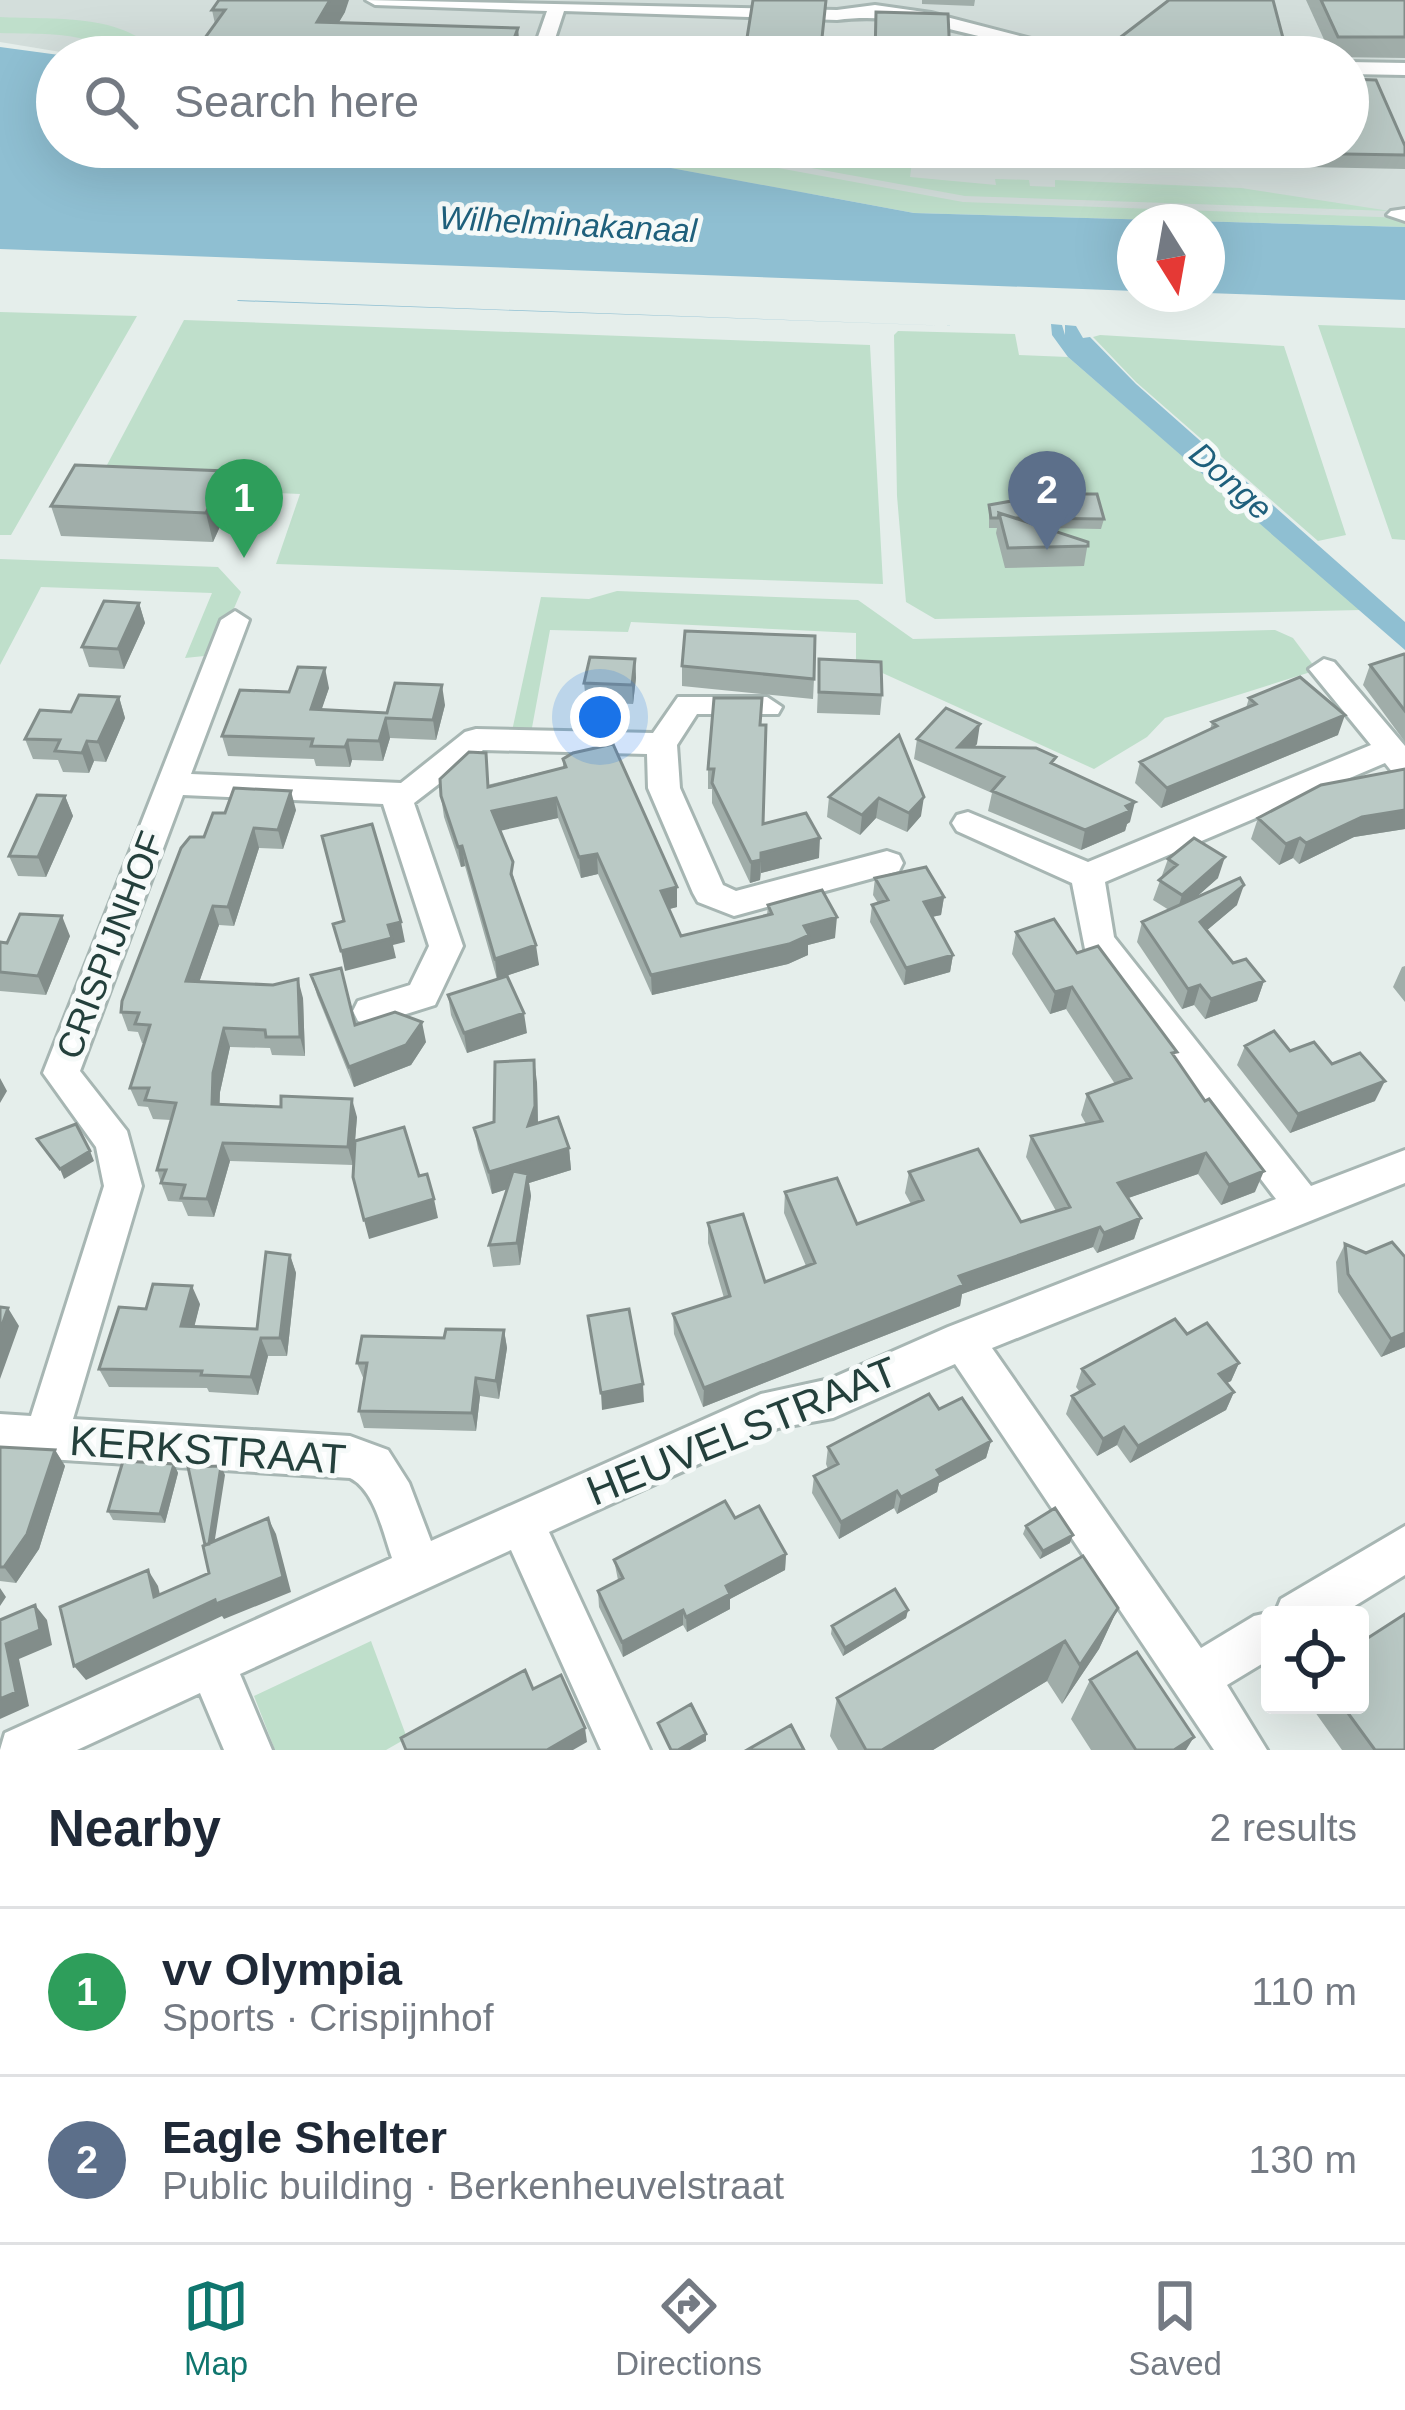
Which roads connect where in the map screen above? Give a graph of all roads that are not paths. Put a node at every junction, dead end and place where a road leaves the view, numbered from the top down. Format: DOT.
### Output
graph roads {
  1 [pos="376,0"];
  2 [pos="872,5"];
  3 [pos="557,6"];
  4 [pos="546,36"];
  5 [pos="1005,36"];
  6 [pos="1369,68"];
  7 [pos="1405,69"];
  8 [pos="235,620"];
  9 [pos="1324,669"];
  10 [pos="767,707"];
  11 [pos="662,744"];
  12 [pos="1397,758"];
  13 [pos="172,784"];
  14 [pos="395,794"];
  15 [pos="968,823"];
  16 [pos="887,863"];
  17 [pos="1088,876"];
  18 [pos="370,1011"];
  19 [pos="1405,1166"];
  20 [pos="1304,1206"];
  21 [pos="963,1340"];
  22 [pos="0,1435"];
  23 [pos="46,1438"];
  24 [pos="521,1521"];
  25 [pos="1405,1549"];
  26 [pos="419,1569"];
  27 [pos="1313,1606"];
  28 [pos="1261,1638"];
  29 [pos="212,1664"];
  30 [pos="1194,1679"];
  31 [pos="22,1750"];
  32 [pos="248,1750"];
  33 [pos="626,1750"];
  34 [pos="1243,1750"];
  1 -- 3 [label="street"];
  2 -- 3 [label="street"];
  2 -- 5 [label="street"];
  3 -- 4 [label="street"];
  6 -- 7 [label="street"];
  8 -- 13 [label="street, CRISPIJNHOF"];
  9 -- 12 [label="street"];
  10 -- 11 [label="street"];
  11 -- 14 [label="street"];
  11 -- 16 [label="street"];
  12 -- 17 [label="street"];
  13 -- 14 [label="street, CRISPIJNHOF"];
  13 -- 23 [label="street, CRISPIJNHOF"];
  14 -- 18 [label="street"];
  15 -- 17 [label="street"];
  17 -- 20 [label="street"];
  19 -- 20 [label="street, HEUVELSTRAAT"];
  20 -- 21 [label="street, HEUVELSTRAAT"];
  21 -- 24 [label="street, HEUVELSTRAAT"];
  21 -- 30 [label="street"];
  22 -- 23 [label="street, KERKSTRAAT"];
  23 -- 26 [label="street, KERKSTRAAT"];
  24 -- 26 [label="street, HEUVELSTRAAT"];
  24 -- 33 [label="street"];
  25 -- 27 [label="street"];
  26 -- 29 [label="street, HEUVELSTRAAT"];
  28 -- 30 [label="street"];
  29 -- 31 [label="street, HEUVELSTRAAT"];
  29 -- 32 [label="street"];
  30 -- 34 [label="street"];
}
